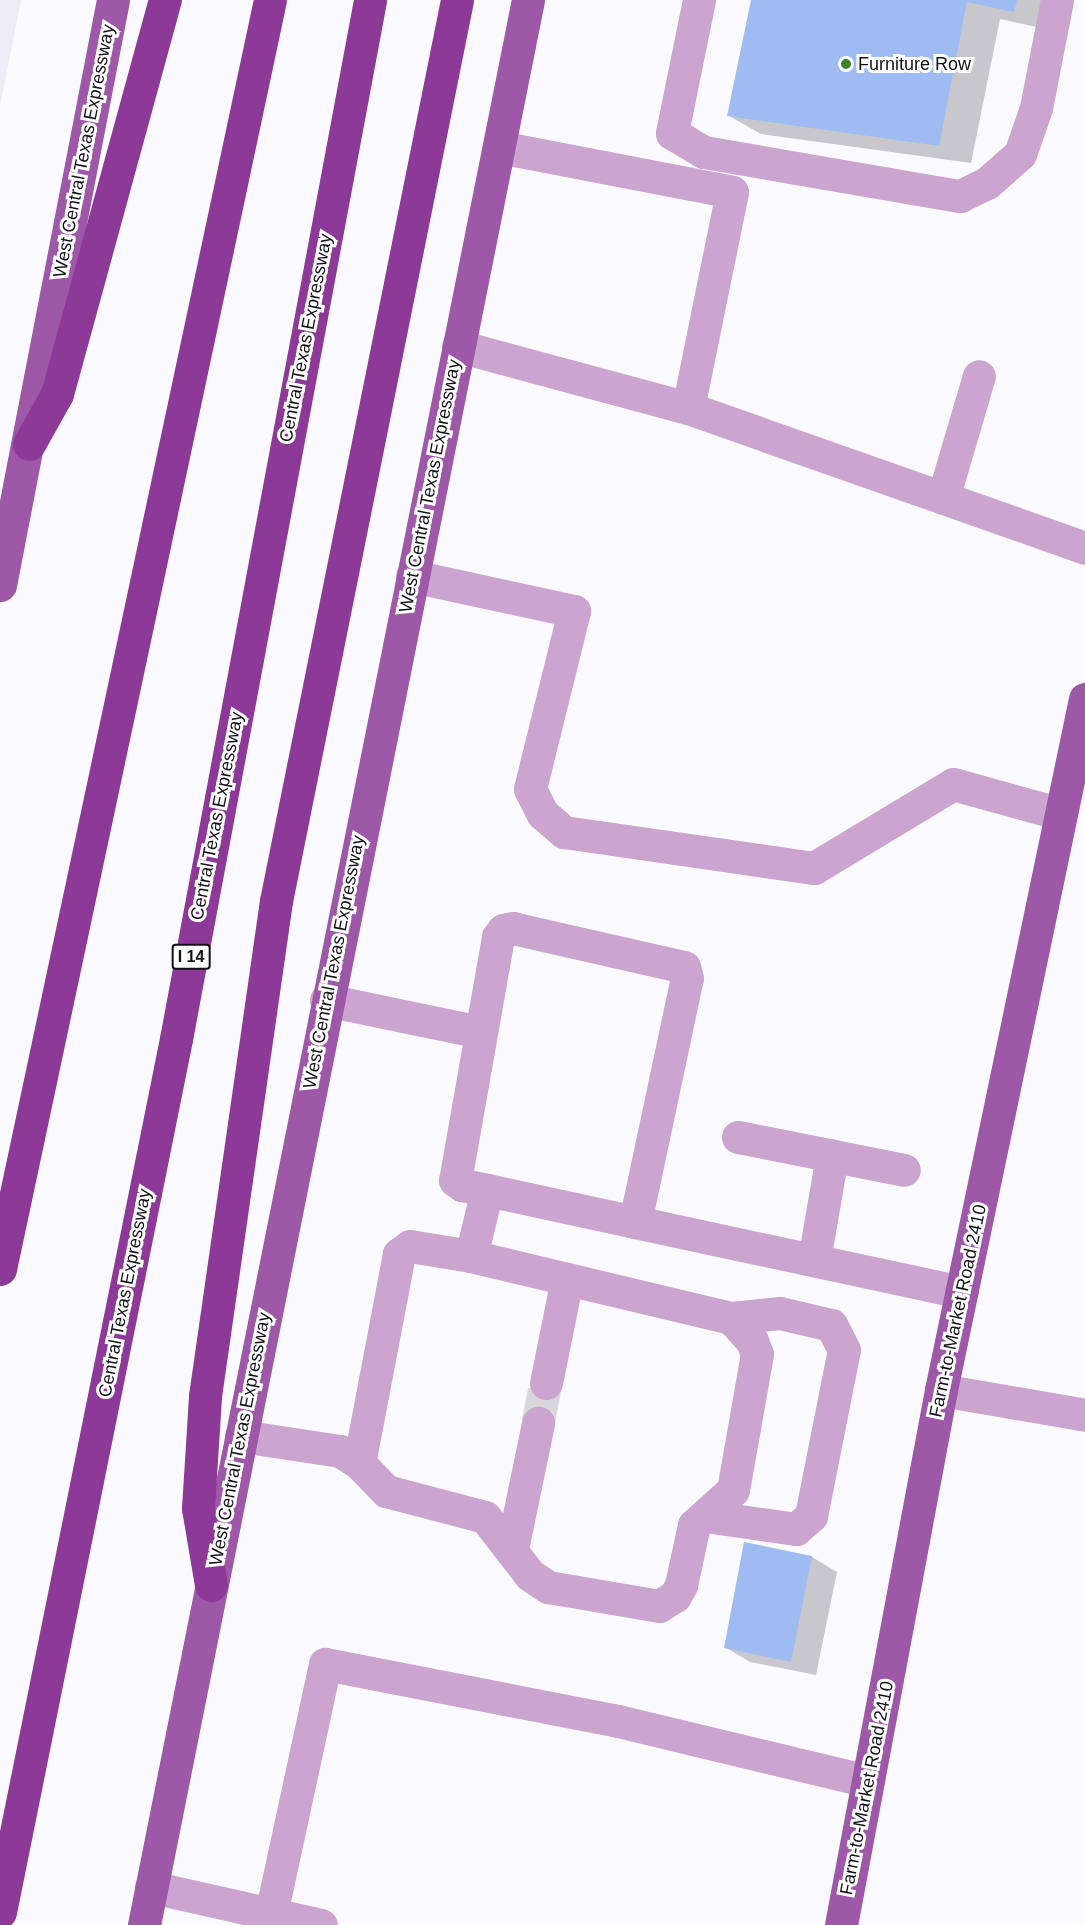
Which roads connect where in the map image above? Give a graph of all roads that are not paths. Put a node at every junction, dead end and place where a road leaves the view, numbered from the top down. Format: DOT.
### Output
graph roads {
  1 [pos="113,0"];
  2 [pos="165,0"];
  3 [pos="270,0"];
  4 [pos="370,0"];
  5 [pos="457,0"];
  6 [pos="528,0"];
  7 [pos="699,0"];
  8 [pos="1057,0"];
  9 [pos="499,147"];
  10 [pos="458,346"];
  11 [pos="979,376"];
  12 [pos="688,408"];
  13 [pos="29,444"];
  14 [pos="943,498"];
  15 [pos="1085,548"];
  16 [pos="412,576"];
  17 [pos="0,585"];
  18 [pos="1085,699"];
  19 [pos="1061,814"];
  20 [pos="326,1000"];
  21 [pos="480,1032"];
  22 [pos="738,1137"];
  23 [pos="832,1156"];
  24 [pos="904,1170"];
  25 [pos="487,1190"];
  26 [pos="635,1222"];
  27 [pos="471,1256"];
  28 [pos="814,1260"];
  29 [pos="0,1269"];
  30 [pos="567,1279"];
  31 [pos="962,1292"];
  32 [pos="731,1318"];
  33 [pos="546,1383"];
  34 [pos="941,1390"];
  35 [pos="1085,1415"];
  36 [pos="538,1423"];
  37 [pos="241,1436"];
  38 [pos="359,1463"];
  39 [pos="705,1516"];
  40 [pos="512,1549"];
  41 [pos="211,1585"];
  42 [pos="868,1780"];
  43 [pos="151,1887"];
  44 [pos="0,1912"];
  45 [pos="271,1914"];
  46 [pos="144,1925"];
  47 [pos="321,1925"];
  48 [pos="841,1925"];
  1 -- 13 [label="main road, West Central Texas Expressway"];
  2 -- 13 [label="highway"];
  3 -- 29 [label="highway"];
  4 -- 44 [label="highway, Central Texas Expressway / I 14"];
  5 -- 41 [label="highway"];
  6 -- 9 [label="main road, West Central Texas Expressway"];
  7 -- 8 [label="street"];
  9 -- 10 [label="main road, West Central Texas Expressway"];
  9 -- 12 [label="street"];
  10 -- 12 [label="street"];
  10 -- 16 [label="main road, West Central Texas Expressway"];
  11 -- 14 [label="street"];
  12 -- 14 [label="street"];
  13 -- 17 [label="main road, West Central Texas Expressway"];
  14 -- 15 [label="street"];
  16 -- 19 [label="street"];
  16 -- 20 [label="main road, West Central Texas Expressway"];
  18 -- 19 [label="main road, Farm-to-Market Road 2410"];
  19 -- 31 [label="main road, Farm-to-Market Road 2410"];
  20 -- 21 [label="street"];
  20 -- 37 [label="main road, West Central Texas Expressway"];
  21 -- 25 [label="street"];
  21 -- 26 [label="street"];
  22 -- 23 [label="street"];
  23 -- 24 [label="street"];
  23 -- 28 [label="street"];
  25 -- 26 [label="street"];
  25 -- 27 [label="street"];
  26 -- 28 [label="street"];
  27 -- 30 [label="street"];
  27 -- 38 [label="street"];
  28 -- 31 [label="street"];
  30 -- 32 [label="street"];
  30 -- 33 [label="street"];
  31 -- 34 [label="main road, Farm-to-Market Road 2410"];
  32 -- 39 [label="street"];
  32 -- 39 [label="street"];
  34 -- 35 [label="street"];
  34 -- 42 [label="main road, Farm-to-Market Road 2410"];
  36 -- 40 [label="street"];
  37 -- 38 [label="street"];
  37 -- 41 [label="main road, West Central Texas Expressway"];
  38 -- 40 [label="street"];
  39 -- 40 [label="street"];
  41 -- 43 [label="main road, West Central Texas Expressway"];
  42 -- 45 [label="street"];
  42 -- 48 [label="main road, Farm-to-Market Road 2410"];
  43 -- 45 [label="street"];
  43 -- 46 [label="main road, West Central Texas Expressway"];
  45 -- 47 [label="street"];
}
